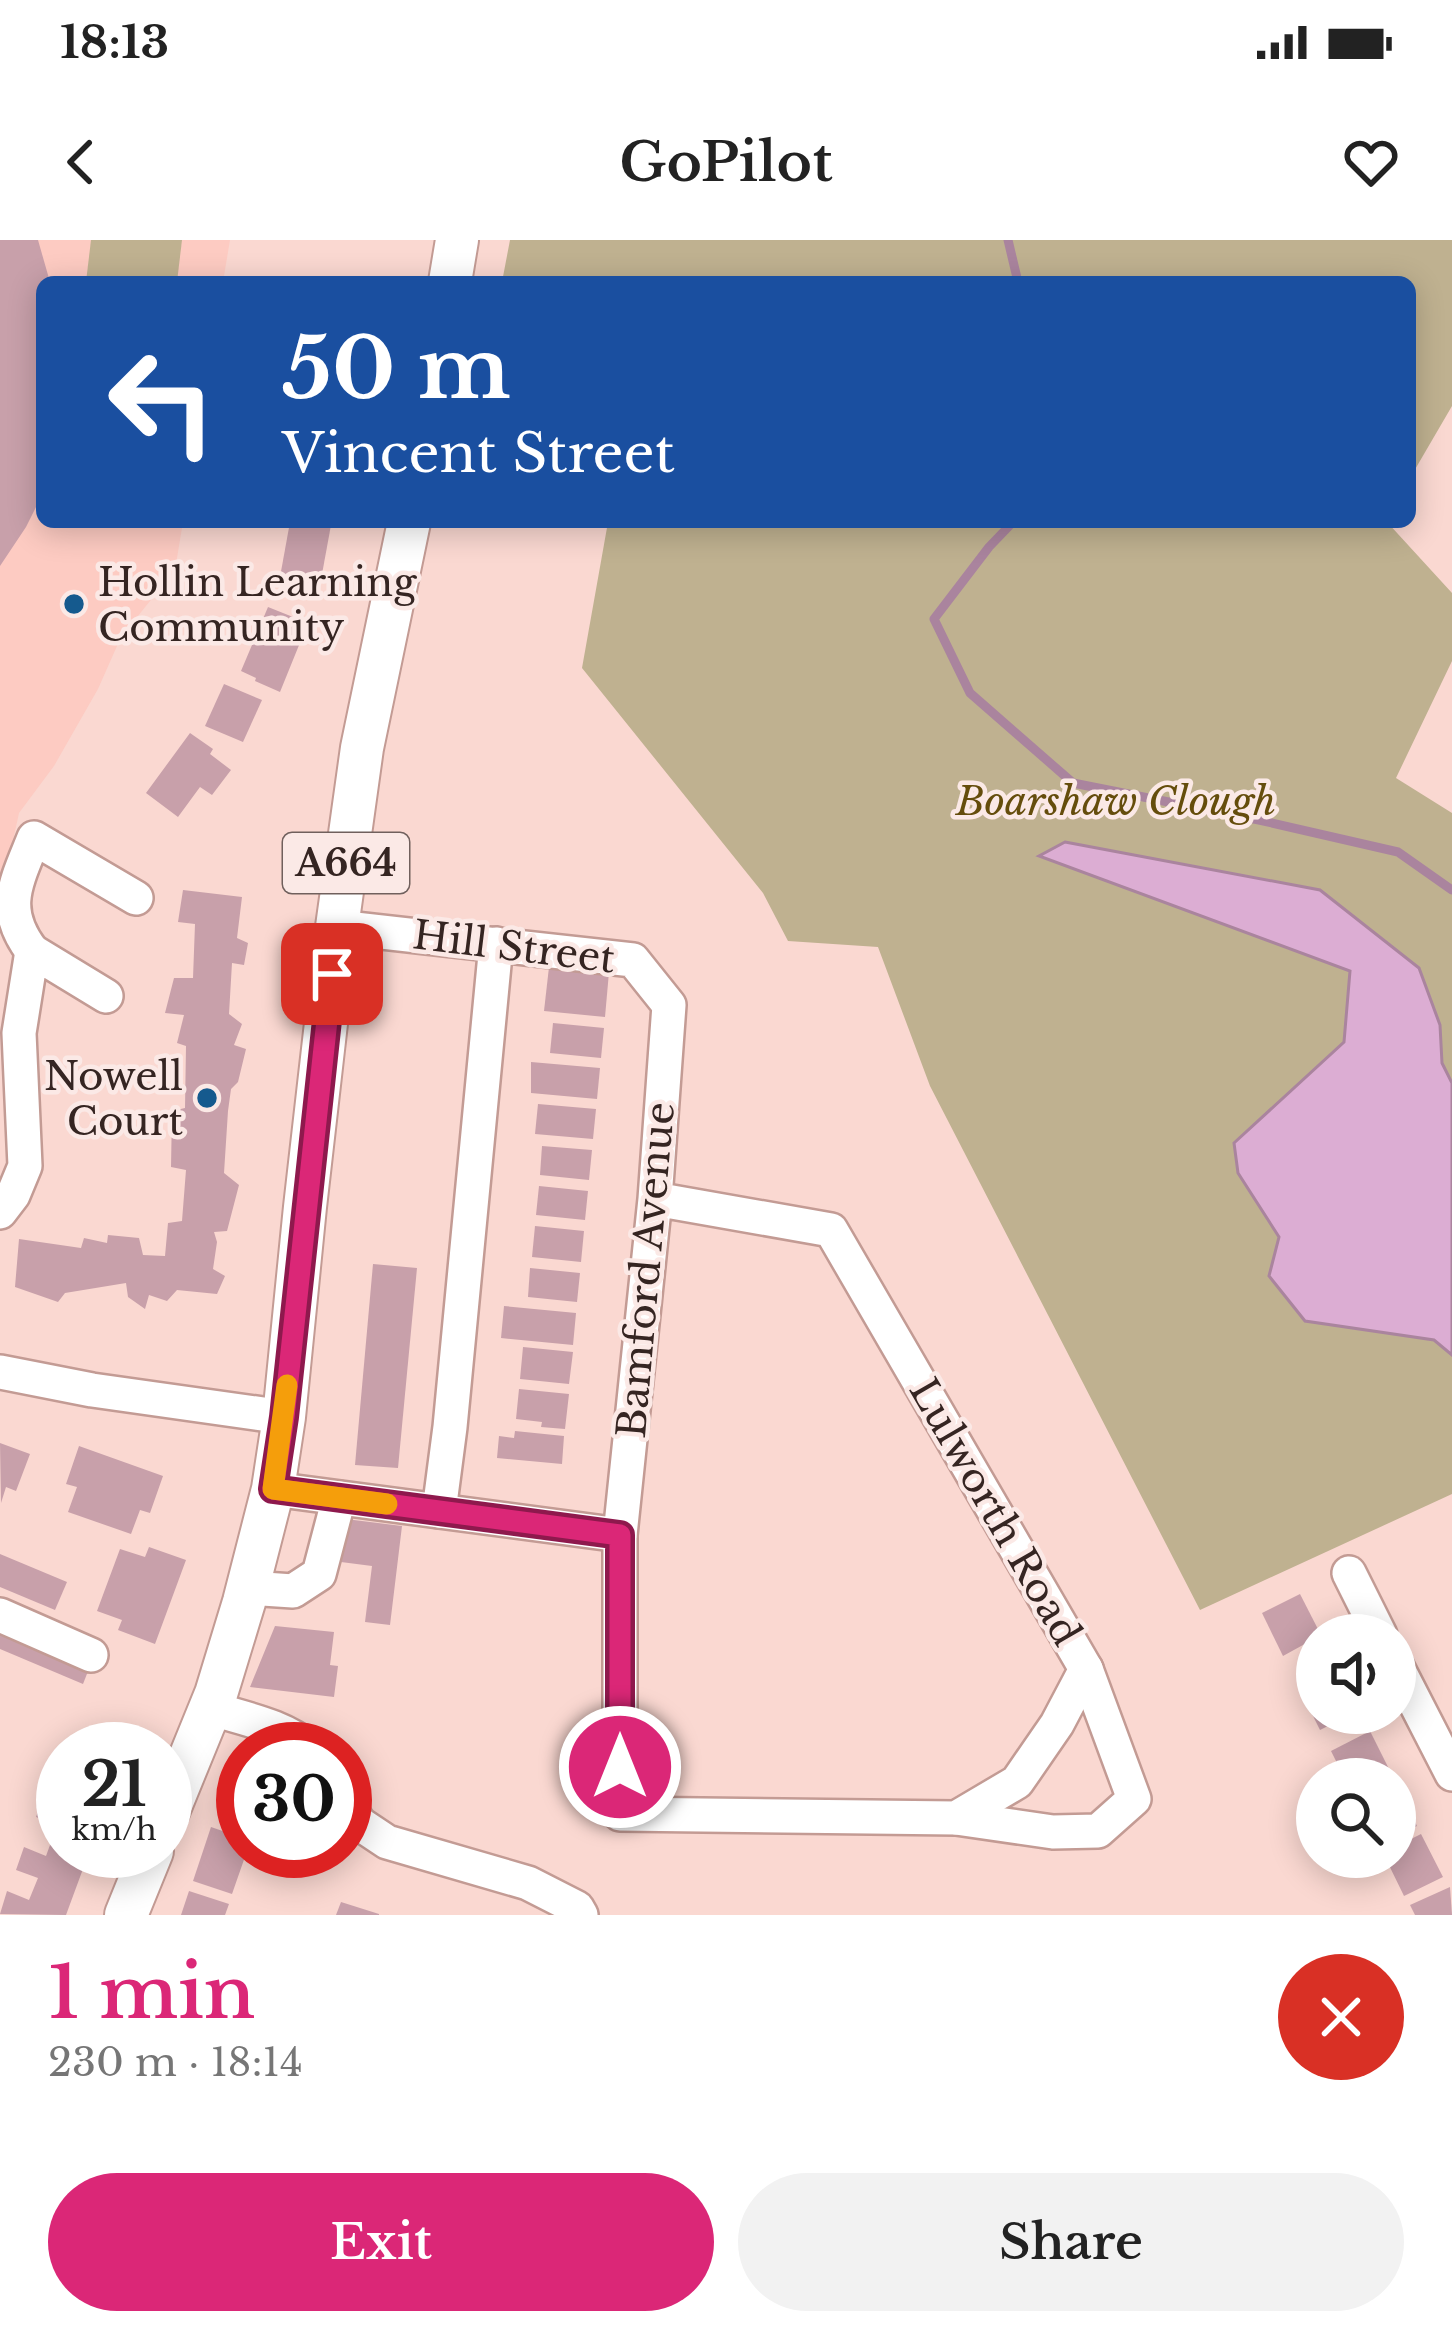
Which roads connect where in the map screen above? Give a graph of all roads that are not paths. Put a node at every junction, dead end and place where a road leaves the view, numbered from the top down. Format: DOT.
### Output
graph roads {
  1 [pos="457,240"];
  2 [pos="451,276"];
  3 [pos="408,528"];
  4 [pos="136,898"];
  5 [pos="337,927"];
  6 [pos="496,944"];
  7 [pos="32,951"];
  8 [pos="106,996"];
  9 [pos="669,1005"];
  10 [pos="655,1199"];
  11 [pos="0,1212"];
  12 [pos="0,1372"];
  13 [pos="284,1417"];
  14 [pos="273,1489"];
  15 [pos="339,1498"];
  16 [pos="439,1511"];
  17 [pos="620,1535"];
  18 [pos="1349,1573"];
  19 [pos="248,1588"];
  20 [pos="1370,1614"];
  21 [pos="0,1615"];
  22 [pos="91,1655"];
  23 [pos="1086,1669"];
  24 [pos="1416,1704"];
  25 [pos="210,1708"];
  26 [pos="255,1722"];
  27 [pos="192,1752"];
  28 [pos="1452,1774"];
  29 [pos="956,1818"];
  30 [pos="372,1832"];
  31 [pos="141,1878"];
  32 [pos="126,1915"];
  33 [pos="580,1915"];
  1 -- 2 [label="main road"];
  3 -- 5 [label="main road, A664"];
  4 -- 7 [label="street"];
  5 -- 6 [label="street, Hill Street"];
  5 -- 13 [label="main road, A664"];
  6 -- 9 [label="street, Hill Street"];
  6 -- 16 [label="street"];
  7 -- 8 [label="street"];
  7 -- 11 [label="street"];
  9 -- 10 [label="street, Bamford Avenue"];
  10 -- 17 [label="street, Bamford Avenue"];
  10 -- 23 [label="street, Lulworth Road"];
  12 -- 13 [label="street"];
  13 -- 14 [label="main road, A664"];
  14 -- 15 [label="street"];
  14 -- 19 [label="main road, A664"];
  15 -- 16 [label="street"];
  15 -- 19 [label="street"];
  16 -- 17 [label="street"];
  17 -- 29 [label="street, Bamford Avenue"];
  18 -- 20 [label="street"];
  19 -- 25 [label="main road, A664"];
  21 -- 22 [label="street"];
  23 -- 29 [label="street, Lulworth Road"];
  23 -- 29 [label="street"];
  24 -- 28 [label="street"];
  25 -- 26 [label="street"];
  25 -- 27 [label="main road, A664"];
  30 -- 33 [label="street"];
  31 -- 32 [label="main road"];
}
